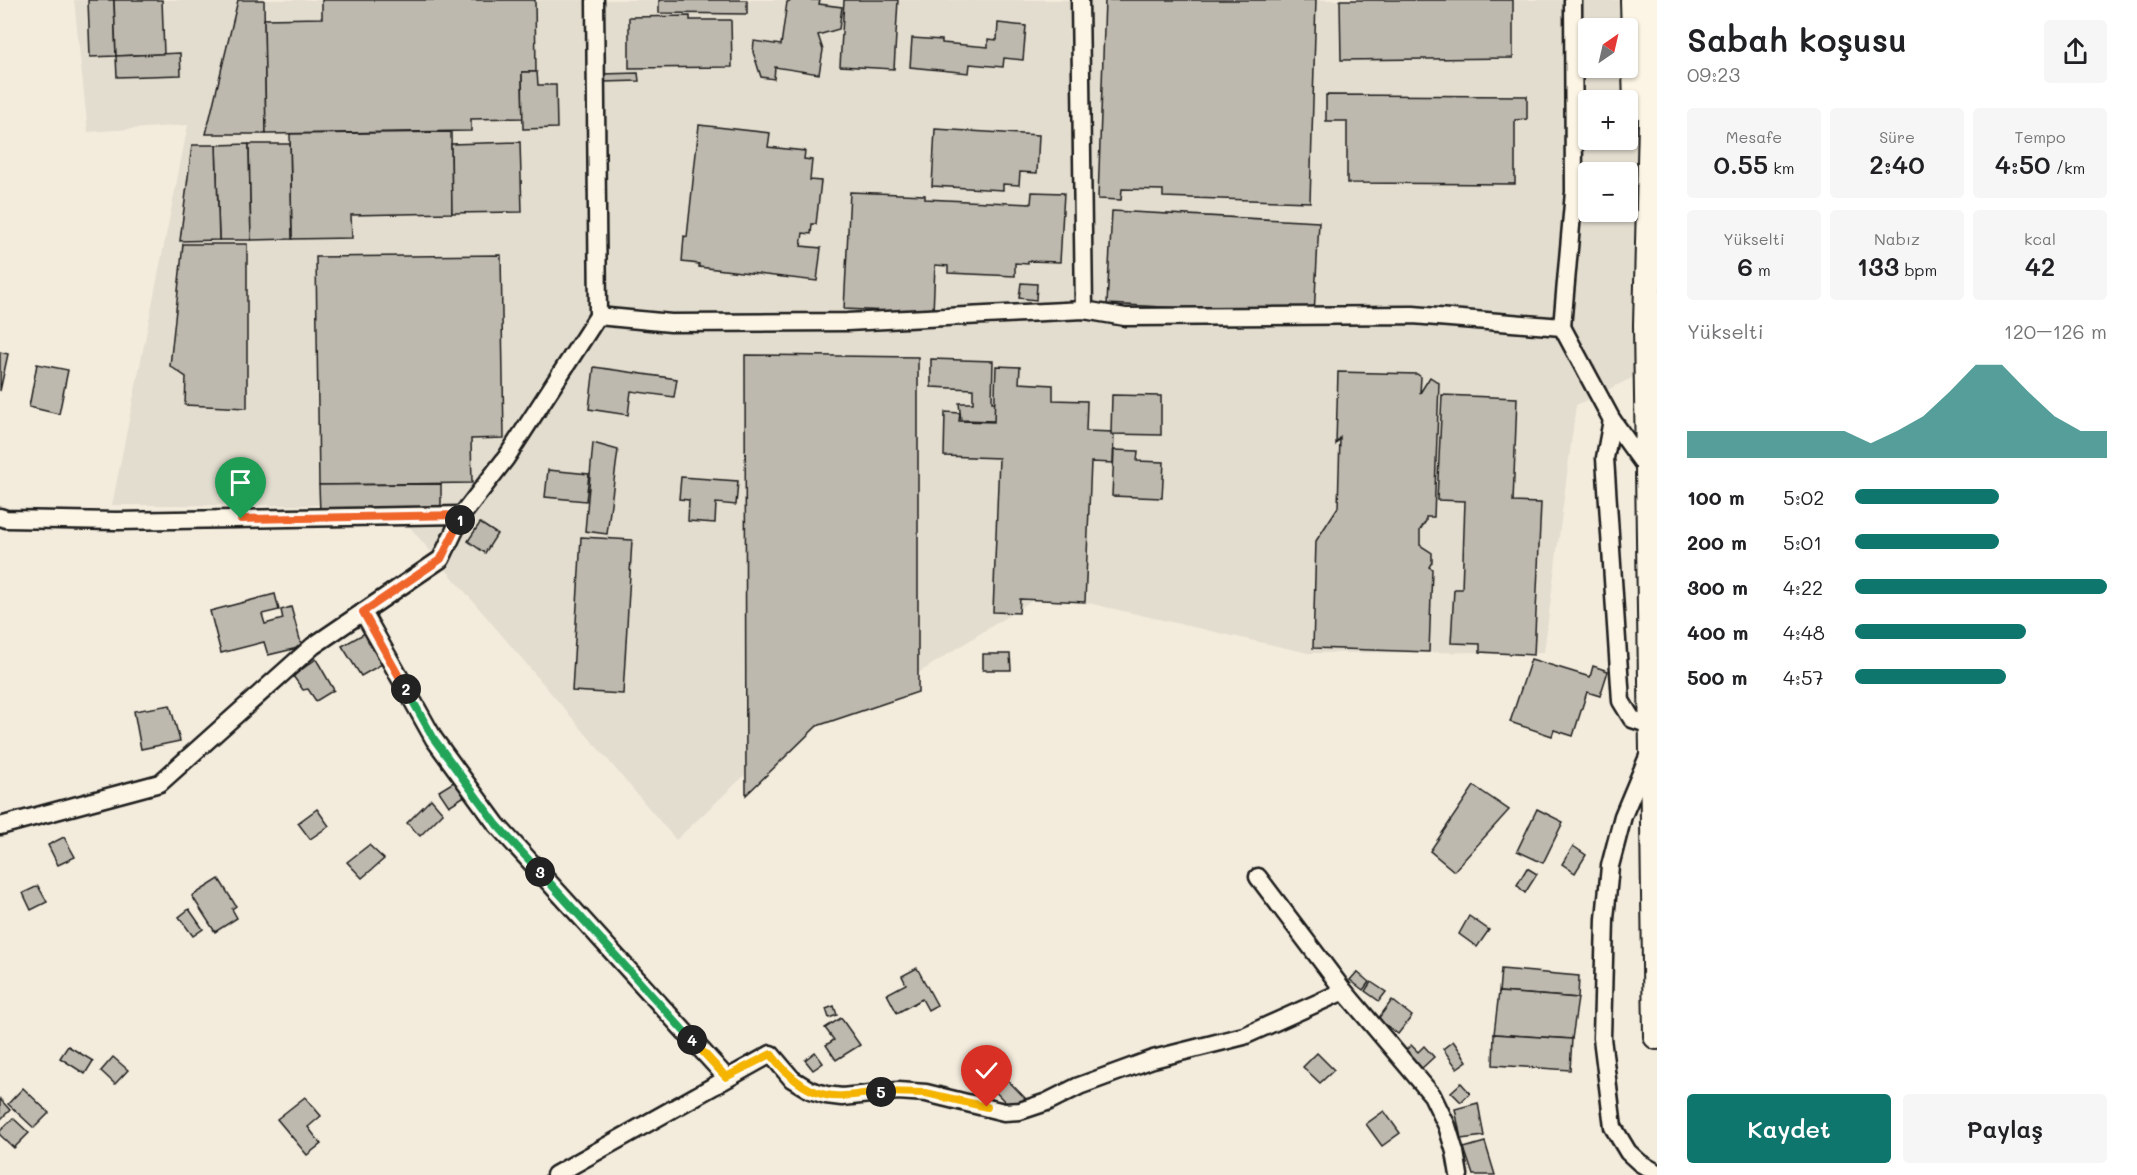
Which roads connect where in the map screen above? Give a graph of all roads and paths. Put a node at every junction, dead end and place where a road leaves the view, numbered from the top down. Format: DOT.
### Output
graph roads {
  1 [pos="595,0"];
  2 [pos="1080,0"];
  3 [pos="1573,0"];
  4 [pos="1634,0"];
  5 [pos="1655,0"];
  6 [pos="1084,310"];
  7 [pos="598,316"];
  8 [pos="1647,325"];
  9 [pos="1562,327"];
  10 [pos="1612,420"];
  11 [pos="1648,470"];
  12 [pos="462,515"];
  13 [pos="0,517"];
  14 [pos="363,612"];
  15 [pos="1653,736"];
  16 [pos="0,826"];
  17 [pos="1258,877"];
  18 [pos="1344,991"];
  19 [pos="1657,1036"];
  20 [pos="726,1077"];
  21 [pos="1657,1174"];
  22 [pos="555,1175"];
  23 [pos="1459,1175"];
  1 -- 7 [label="street"];
  2 -- 6 [label="street"];
  3 -- 9 [label="street"];
  4 -- 8 [label="highway"];
  5 -- 8 [label="highway"];
  6 -- 7 [label="street"];
  6 -- 9 [label="street"];
  7 -- 12 [label="street"];
  8 -- 11 [label="highway"];
  9 -- 10 [label="street"];
  10 -- 11 [label="street"];
  10 -- 15 [label="street"];
  11 -- 15 [label="highway"];
  12 -- 13 [label="street"];
  12 -- 14 [label="street"];
  14 -- 16 [label="street"];
  14 -- 20 [label="street"];
  15 -- 19 [label="highway"];
  15 -- 21 [label="street"];
  17 -- 18 [label="street"];
  18 -- 20 [label="street"];
  18 -- 23 [label="street"];
  20 -- 22 [label="street"];
}
